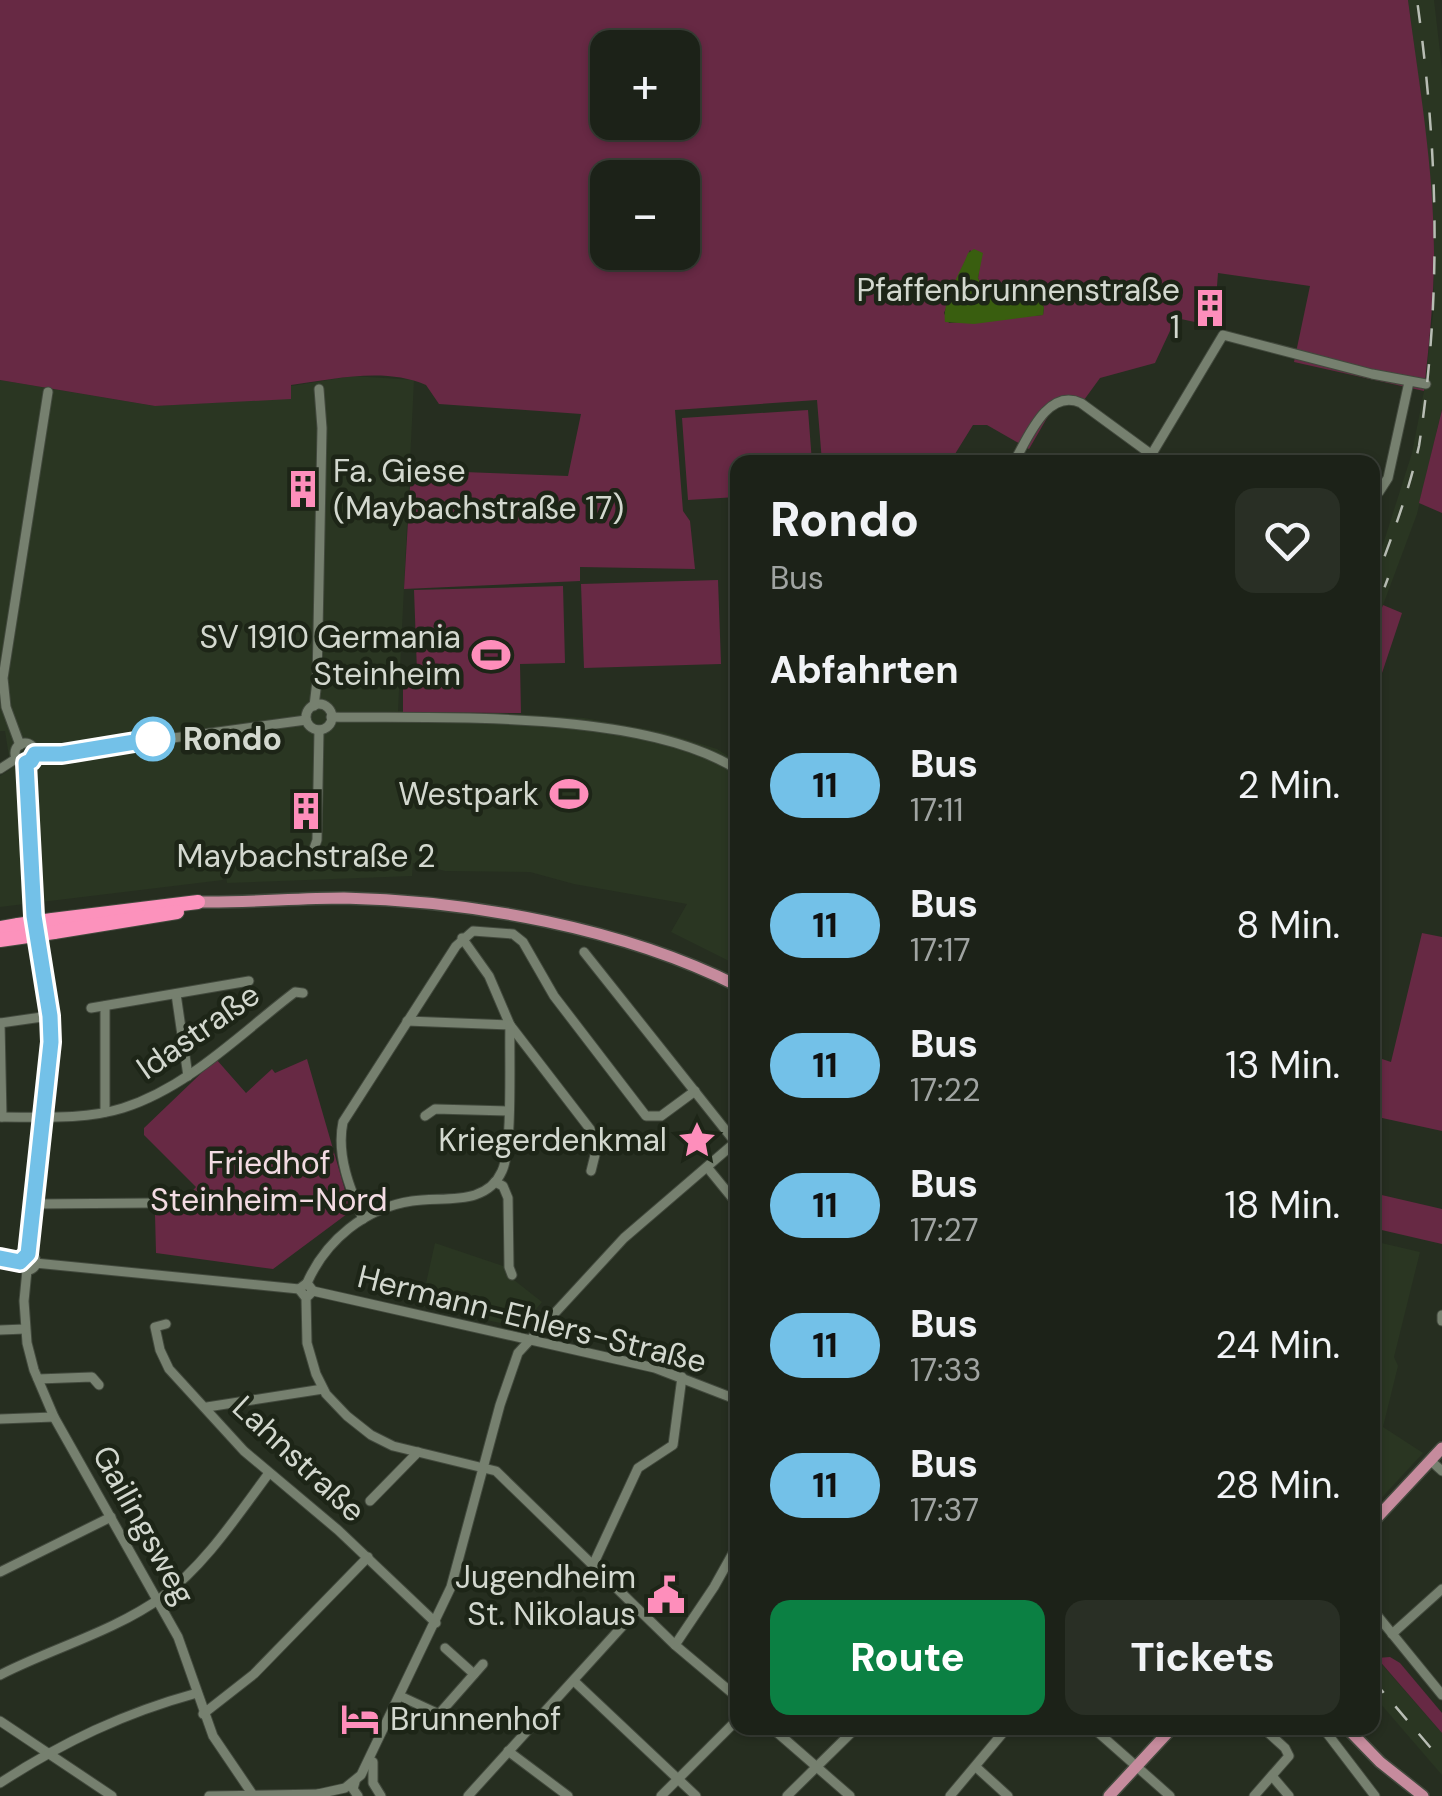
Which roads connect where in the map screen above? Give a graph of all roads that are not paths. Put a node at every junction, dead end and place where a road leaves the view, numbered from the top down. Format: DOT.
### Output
graph roads {
  1 [pos="1409,382"];
  2 [pos="1426,384"];
  3 [pos="320,389"];
  4 [pos="48,392"];
  5 [pos="1018,455"];
  6 [pos="1146,455"];
  7 [pos="1152,455"];
  8 [pos="1380,490"];
  9 [pos="318,705"];
  10 [pos="331,716"];
  11 [pos="306,720"];
  12 [pos="319,730"];
  13 [pos="20,745"];
  14 [pos="35,754"];
  15 [pos="21,760"];
  16 [pos="730,766"];
  17 [pos="0,770"];
  18 [pos="311,857"];
  19 [pos="199,906"];
  20 [pos="0,928"];
  21 [pos="20,931"];
  22 [pos="462,938"];
  23 [pos="0,940"];
  24 [pos="584,952"];
  25 [pos="249,982"];
  26 [pos="730,983"];
  27 [pos="303,993"];
  28 [pos="176,994"];
  29 [pos="105,1006"];
  30 [pos="91,1008"];
  31 [pos="42,1017"];
  32 [pos="407,1021"];
  33 [pos="0,1023"];
  34 [pos="510,1024"];
  35 [pos="188,1076"];
  36 [pos="695,1091"];
  37 [pos="508,1110"];
  38 [pos="105,1112"];
  39 [pos="425,1116"];
  40 [pos="1,1117"];
  41 [pos="45,1118"];
  42 [pos="730,1134"];
  43 [pos="730,1146"];
  44 [pos="707,1167"];
  45 [pos="590,1171"];
  46 [pos="495,1182"];
  47 [pos="730,1194"];
  48 [pos="152,1203"];
  49 [pos="35,1204"];
  50 [pos="362,1219"];
  51 [pos="0,1258"];
  52 [pos="28,1262"];
  53 [pos="512,1274"];
  54 [pos="306,1290"];
  55 [pos="166,1324"];
  56 [pos="25,1329"];
  57 [pos="0,1330"];
  58 [pos="528,1340"];
  59 [pos="682,1377"];
  60 [pos="38,1379"];
  61 [pos="99,1386"];
  62 [pos="323,1388"];
  63 [pos="730,1397"];
  64 [pos="207,1407"];
  65 [pos="54,1417"];
  66 [pos="0,1419"];
  67 [pos="1442,1448"];
  68 [pos="418,1452"];
  69 [pos="1431,1461"];
  70 [pos="483,1466"];
  71 [pos="1442,1470"];
  72 [pos="269,1474"];
  73 [pos="370,1502"];
  74 [pos="1380,1515"];
  75 [pos="111,1518"];
  76 [pos="368,1557"];
  77 [pos="730,1558"];
  78 [pos="593,1564"];
  79 [pos="0,1572"];
  80 [pos="1442,1589"];
  81 [pos="158,1600"];
  82 [pos="638,1610"];
  83 [pos="1380,1619"];
  84 [pos="436,1623"];
  85 [pos="1392,1634"];
  86 [pos="675,1645"];
  87 [pos="445,1648"];
  88 [pos="483,1664"];
  89 [pos="474,1674"];
  90 [pos="0,1675"];
  91 [pos="574,1681"];
  92 [pos="730,1691"];
  93 [pos="197,1694"];
  94 [pos="1442,1695"];
  95 [pos="400,1696"];
  96 [pos="204,1714"];
  97 [pos="0,1721"];
  98 [pos="730,1727"];
  99 [pos="780,1735"];
  100 [pos="848,1735"];
  101 [pos="1001,1735"];
  102 [pos="1102,1735"];
  103 [pos="1166,1735"];
  104 [pos="1270,1735"];
  105 [pos="1328,1735"];
  106 [pos="1354,1735"];
  107 [pos="375,1750"];
  108 [pos="508,1751"];
  109 [pos="47,1752"];
  110 [pos="816,1765"];
  111 [pos="1137,1766"];
  112 [pos="976,1767"];
  113 [pos="1272,1776"];
  114 [pos="678,1778"];
  115 [pos="356,1781"];
  116 [pos="0,1782"];
  117 [pos="372,1788"];
  118 [pos="318,1794"];
  119 [pos="252,1795"];
  120 [pos="112,1796"];
  121 [pos="209,1796"];
  122 [pos="356,1796"];
  123 [pos="381,1796"];
  124 [pos="468,1796"];
  125 [pos="568,1796"];
  126 [pos="661,1796"];
  127 [pos="696,1796"];
  128 [pos="787,1796"];
  129 [pos="850,1796"];
  130 [pos="950,1796"];
  131 [pos="1008,1796"];
  132 [pos="1109,1796"];
  133 [pos="1170,1796"];
  134 [pos="1254,1796"];
  135 [pos="1289,1796"];
  136 [pos="1375,1796"];
  137 [pos="1423,1796"];
  1 -- 2 [label="street"];
  1 -- 7 [label="street"];
  1 -- 8 [label="street"];
  3 -- 9 [label="street"];
  4 -- 13 [label="street"];
  5 -- 6 [label="street"];
  9 -- 10 [label="street"];
  9 -- 11 [label="street"];
  10 -- 12 [label="street"];
  10 -- 16 [label="street"];
  11 -- 12 [label="street"];
  11 -- 14 [label="street"];
  12 -- 18 [label="street"];
  13 -- 14 [label="street"];
  13 -- 15 [label="street, Gailingsweg"];
  14 -- 15 [label="street"];
  15 -- 17 [label="street"];
  15 -- 41 [label="street, Gailingsweg"];
  19 -- 21 [label="highway, bridge"];
  19 -- 26 [label="main road"];
  20 -- 21 [label="highway"];
  21 -- 23 [label="highway"];
  22 -- 32 [label="street"];
  22 -- 34 [label="street"];
  22 -- 36 [label="street"];
  24 -- 36 [label="street"];
  25 -- 28 [label="street"];
  27 -- 35 [label="street, Idastraße"];
  28 -- 29 [label="street"];
  28 -- 35 [label="street"];
  29 -- 30 [label="street"];
  29 -- 38 [label="street"];
  31 -- 33 [label="street"];
  32 -- 34 [label="street"];
  32 -- 50 [label="street"];
  33 -- 40 [label="street"];
  34 -- 37 [label="street"];
  34 -- 45 [label="street"];
  35 -- 38 [label="street, Idastraße"];
  36 -- 42 [label="street"];
  37 -- 39 [label="street"];
  37 -- 46 [label="street"];
  38 -- 41 [label="street, Idastraße"];
  40 -- 41 [label="street, Idastraße"];
  41 -- 49 [label="street, Gailingsweg"];
  43 -- 44 [label="street"];
  44 -- 47 [label="street"];
  44 -- 58 [label="street"];
  46 -- 50 [label="street"];
  46 -- 53 [label="street"];
  48 -- 49 [label="street"];
  49 -- 52 [label="street, Gailingsweg"];
  50 -- 54 [label="street"];
  51 -- 52 [label="street, Hermann-Ehlers-Straße"];
  52 -- 54 [label="street, Hermann-Ehlers-Straße"];
  52 -- 56 [label="street, Gailingsweg"];
  54 -- 58 [label="street, Hermann-Ehlers-Straße"];
  54 -- 62 [label="street"];
  55 -- 64 [label="street, Lahnstraße"];
  56 -- 57 [label="street"];
  56 -- 60 [label="street, Gailingsweg"];
  58 -- 59 [label="street, Hermann-Ehlers-Straße"];
  58 -- 70 [label="street"];
  59 -- 63 [label="street, Hermann-Ehlers-Straße"];
  59 -- 78 [label="street"];
  60 -- 61 [label="street"];
  60 -- 65 [label="street, Gailingsweg"];
  62 -- 64 [label="street"];
  62 -- 68 [label="street"];
  64 -- 72 [label="street, Lahnstraße"];
  65 -- 66 [label="street"];
  65 -- 75 [label="street, Gailingsweg"];
  67 -- 69 [label="main road"];
  68 -- 70 [label="street"];
  68 -- 73 [label="street"];
  69 -- 71 [label="street"];
  69 -- 74 [label="main road"];
  70 -- 78 [label="street"];
  70 -- 84 [label="street"];
  72 -- 76 [label="street, Lahnstraße"];
  72 -- 81 [label="street"];
  75 -- 79 [label="street"];
  75 -- 81 [label="street, Gailingsweg"];
  76 -- 84 [label="street, Lahnstraße"];
  76 -- 96 [label="street"];
  77 -- 86 [label="street"];
  78 -- 82 [label="street"];
  80 -- 85 [label="street"];
  81 -- 90 [label="street"];
  81 -- 93 [label="street, Gailingsweg"];
  82 -- 86 [label="street"];
  82 -- 91 [label="street"];
  83 -- 85 [label="street"];
  84 -- 95 [label="street"];
  85 -- 94 [label="street"];
  86 -- 92 [label="street"];
  87 -- 89 [label="street"];
  88 -- 89 [label="street"];
  89 -- 95 [label="street"];
  91 -- 108 [label="street"];
  91 -- 114 [label="street"];
  93 -- 96 [label="street, Gailingsweg"];
  93 -- 109 [label="street"];
  95 -- 107 [label="street"];
  96 -- 119 [label="street, Gailingsweg"];
  97 -- 109 [label="street"];
  98 -- 114 [label="street"];
  99 -- 110 [label="street"];
  100 -- 110 [label="street"];
  101 -- 112 [label="street"];
  102 -- 111 [label="street"];
  103 -- 111 [label="main road"];
  104 -- 113 [label="street"];
  105 -- 136 [label="street"];
  106 -- 137 [label="main road"];
  107 -- 115 [label="street"];
  107 -- 117 [label="street"];
  108 -- 124 [label="street"];
  108 -- 125 [label="street"];
  109 -- 116 [label="street"];
  109 -- 120 [label="street"];
  110 -- 128 [label="street"];
  110 -- 129 [label="street"];
  111 -- 132 [label="main road"];
  111 -- 133 [label="street"];
  112 -- 130 [label="street"];
  112 -- 131 [label="street"];
  113 -- 134 [label="street"];
  113 -- 135 [label="street"];
  114 -- 126 [label="street"];
  114 -- 127 [label="street"];
  115 -- 117 [label="street"];
  115 -- 118 [label="street"];
  115 -- 122 [label="street"];
  117 -- 123 [label="street"];
  118 -- 119 [label="street"];
  118 -- 122 [label="street"];
  119 -- 121 [label="street"];
}
